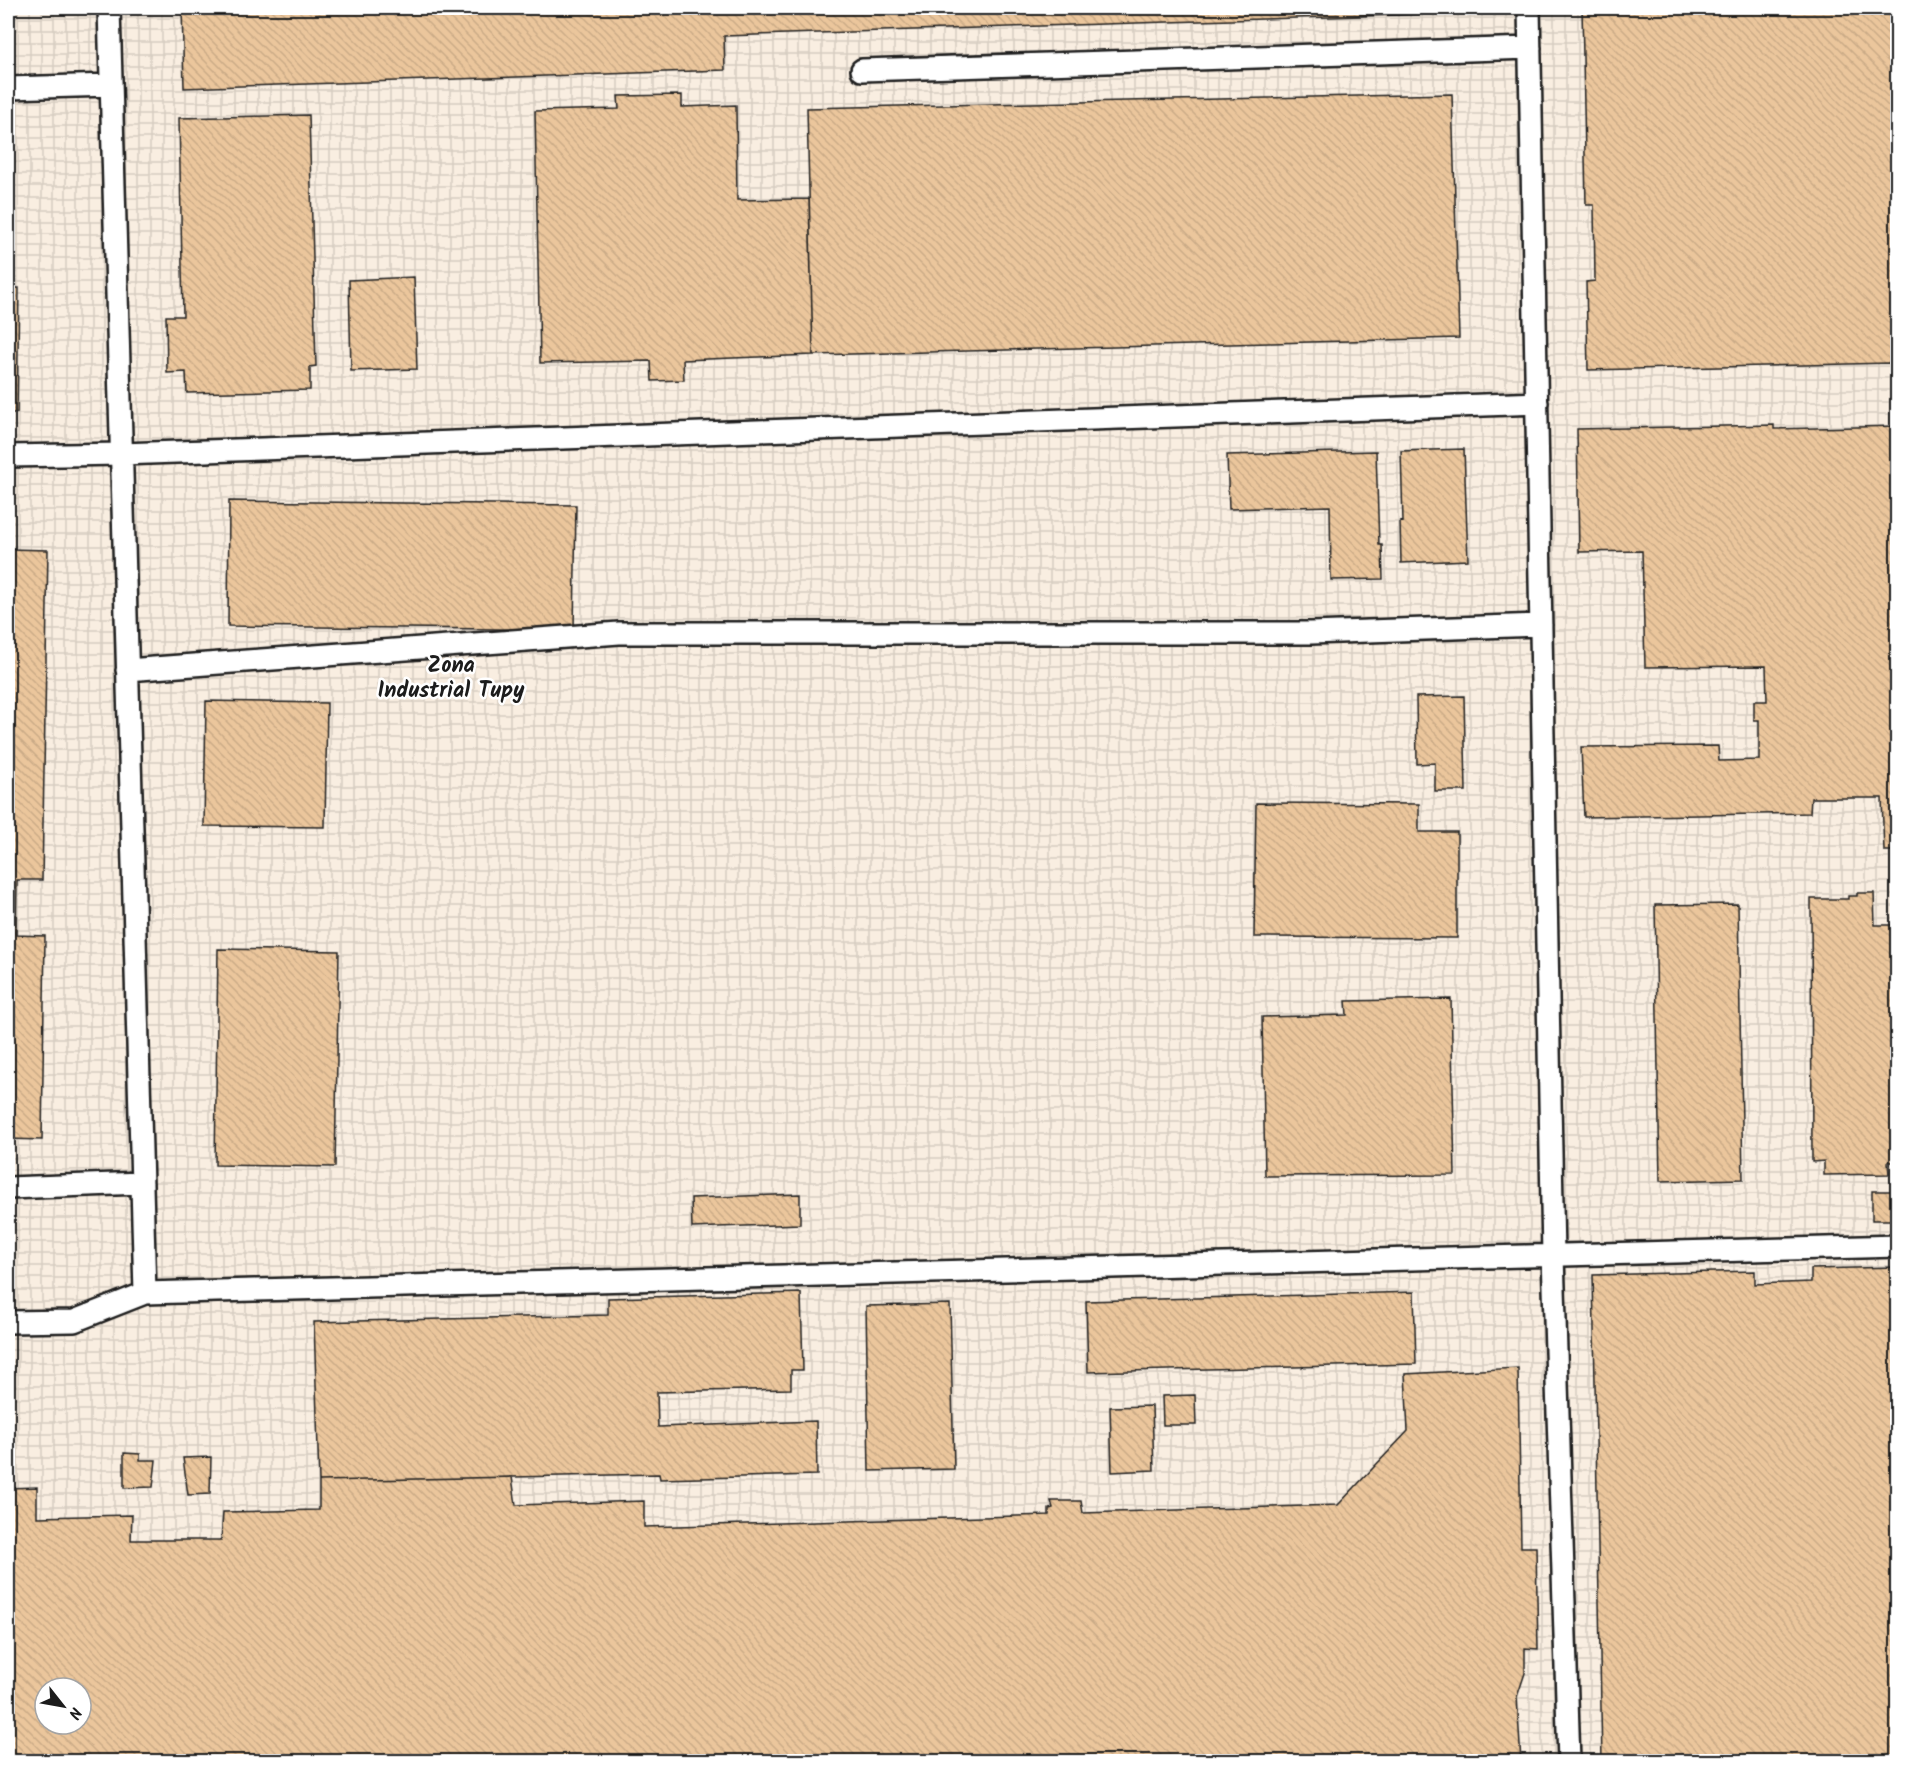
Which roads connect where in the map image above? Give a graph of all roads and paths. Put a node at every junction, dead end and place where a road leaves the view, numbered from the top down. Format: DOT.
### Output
graph roads {
  1 [pos="109,8"];
  2 [pos="1529,8"];
  3 [pos="1530,48"];
  4 [pos="862,70"];
  5 [pos="111,85"];
  6 [pos="8,88"];
  7 [pos="1537,403"];
  8 [pos="121,454"];
  9 [pos="8,456"];
  10 [pos="1541,625"];
  11 [pos="127,670"];
  12 [pos="142,1183"];
  13 [pos="8,1188"];
  14 [pos="1898,1246"];
  15 [pos="1553,1256"];
  16 [pos="146,1293"];
  17 [pos="8,1322"];
  18 [pos="1569,1761"];
  1 -- 5 [label="lane"];
  2 -- 3 [label="lane"];
  3 -- 4 [label="lane"];
  3 -- 7 [label="lane"];
  5 -- 6 [label="lane"];
  5 -- 8 [label="lane"];
  7 -- 8 [label="lane"];
  7 -- 10 [label="lane"];
  8 -- 9 [label="lane"];
  8 -- 11 [label="lane"];
  10 -- 11 [label="lane"];
  10 -- 15 [label="lane"];
  11 -- 12 [label="lane"];
  12 -- 13 [label="lane"];
  12 -- 16 [label="lane"];
  14 -- 15 [label="lane"];
  15 -- 16 [label="lane"];
  15 -- 18 [label="lane"];
  16 -- 17 [label="lane"];
}
